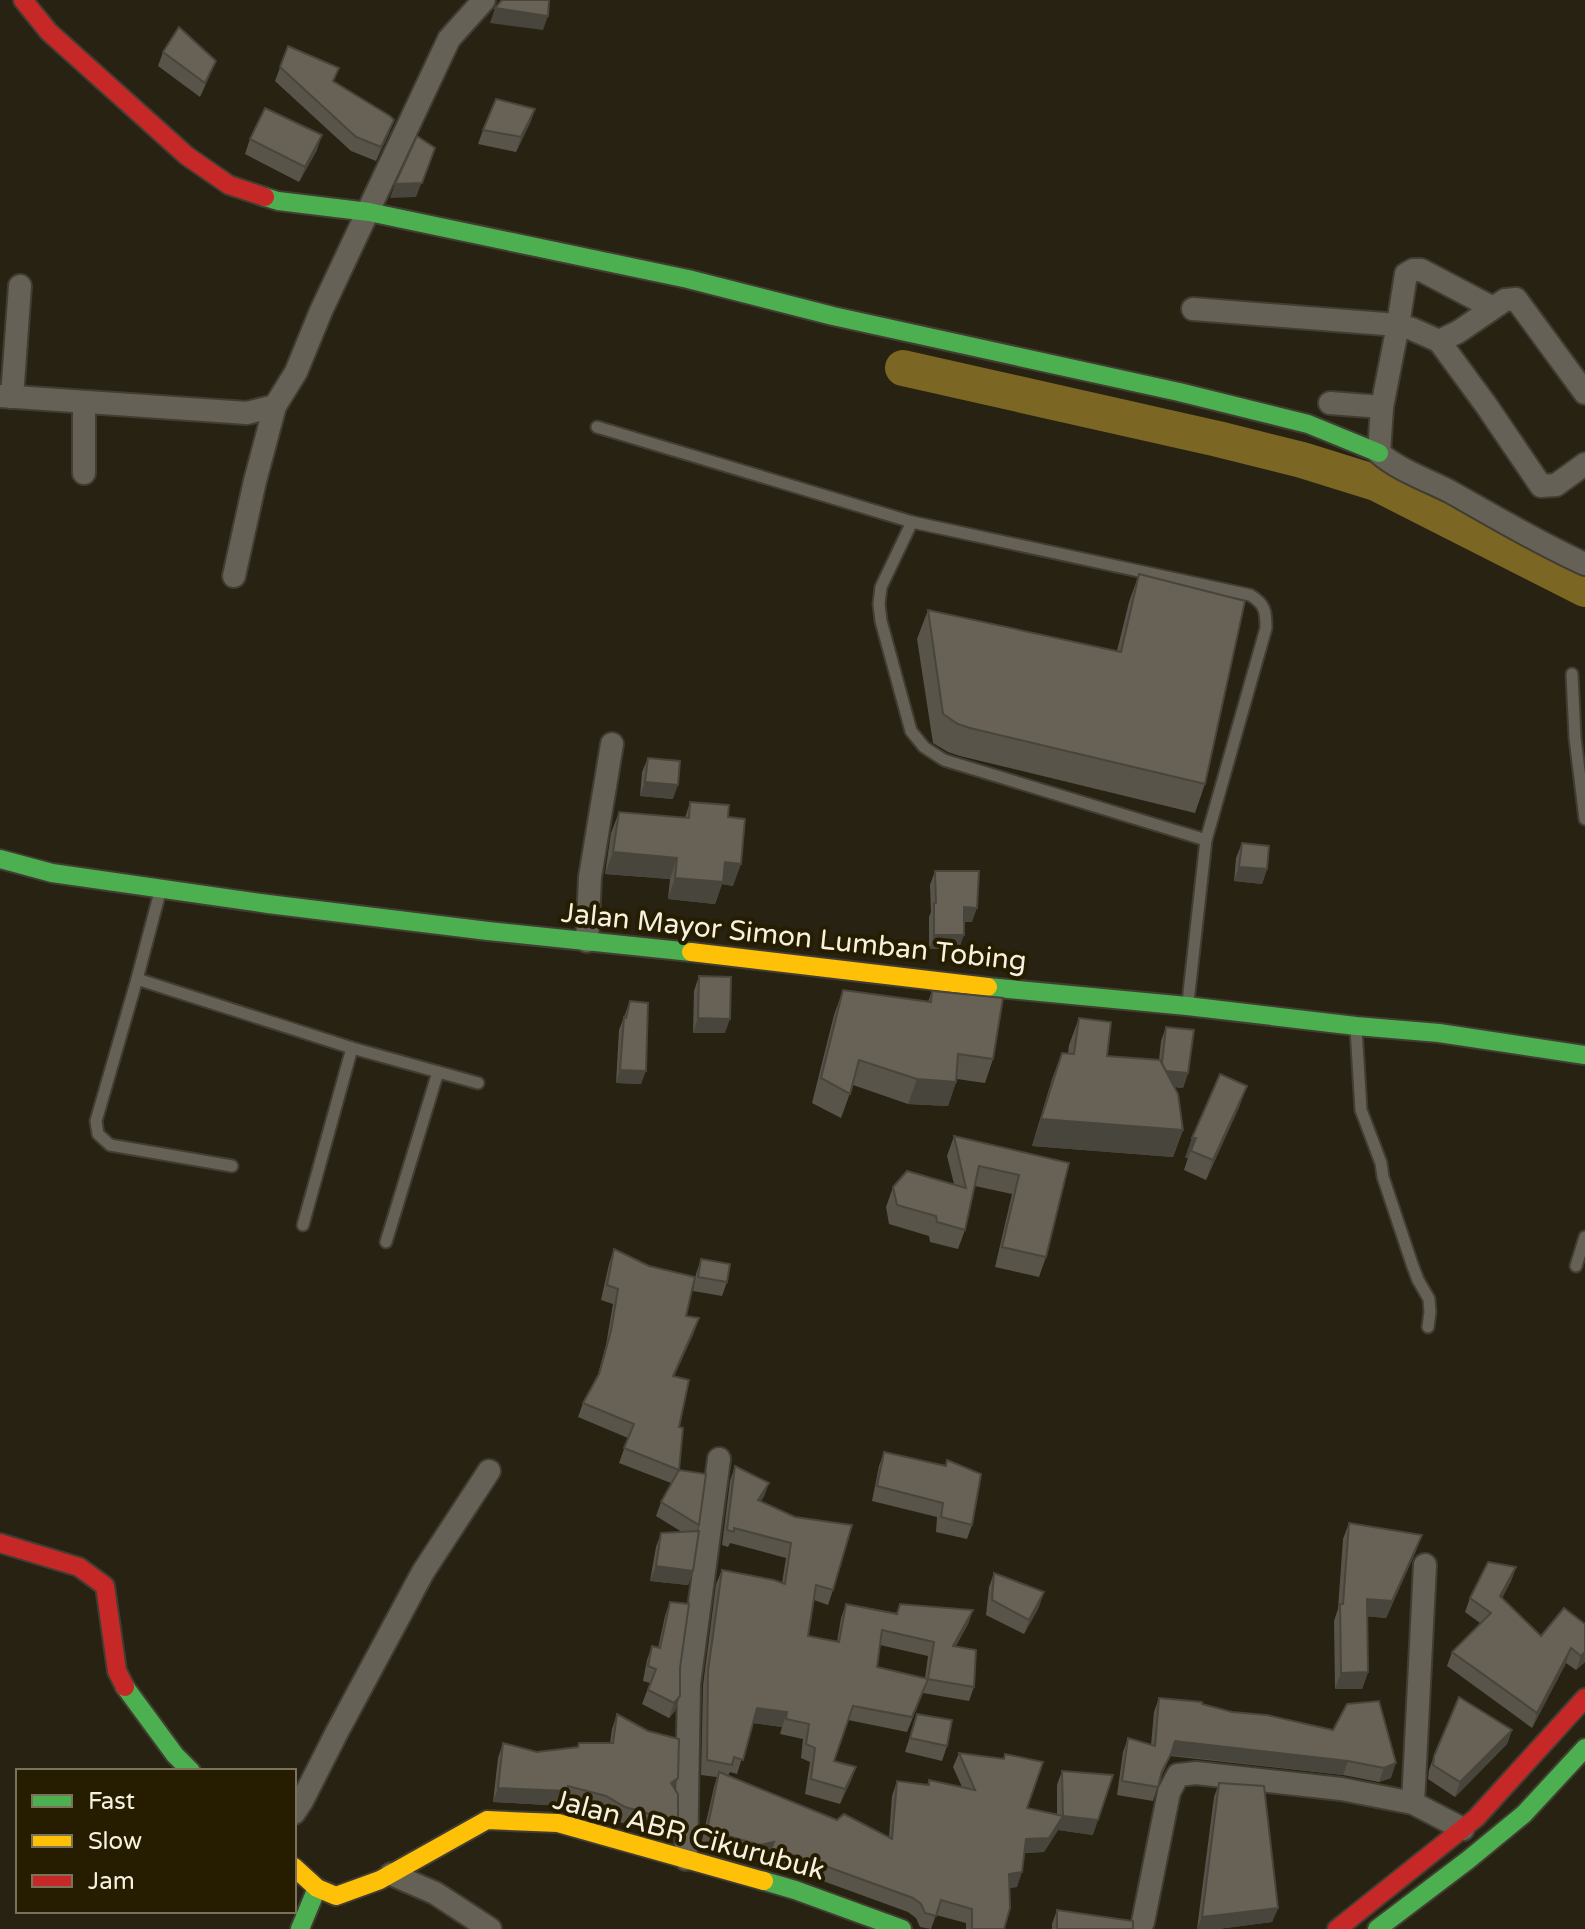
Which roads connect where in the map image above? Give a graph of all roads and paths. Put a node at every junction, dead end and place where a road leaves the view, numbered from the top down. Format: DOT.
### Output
graph roads {
  1 [pos="23,0"];
  2 [pos="484,0"];
  3 [pos="369,212"];
  4 [pos="20,286"];
  5 [pos="1493,308"];
  6 [pos="1193,309"];
  7 [pos="1398,325"];
  8 [pos="1439,341"];
  9 [pos="1585,393"];
  10 [pos="6,396"];
  11 [pos="84,402"];
  12 [pos="1330,403"];
  13 [pos="275,406"];
  14 [pos="1382,407"];
  15 [pos="597,427"];
  16 [pos="1379,453"];
  17 [pos="1585,464"];
  18 [pos="84,473"];
  19 [pos="912,522"];
  20 [pos="1585,564"];
  21 [pos="234,576"];
  22 [pos="1572,674"];
  23 [pos="612,744"];
  24 [pos="1585,819"];
  25 [pos="1206,840"];
  26 [pos="0,859"];
  27 [pos="161,888"];
  28 [pos="587,941"];
  29 [pos="137,979"];
  30 [pos="1187,1006"];
  31 [pos="1356,1026"];
  32 [pos="352,1048"];
  33 [pos="1585,1055"];
  34 [pos="438,1072"];
  35 [pos="478,1083"];
  36 [pos="232,1166"];
  37 [pos="303,1225"];
  38 [pos="1585,1237"];
  39 [pos="386,1242"];
  40 [pos="1576,1266"];
  41 [pos="1428,1327"];
  42 [pos="719,1459"];
  43 [pos="489,1471"];
  44 [pos="0,1543"];
  45 [pos="1425,1565"];
  46 [pos="1585,1698"];
  47 [pos="1585,1748"];
  48 [pos="189,1769"];
  49 [pos="1413,1803"];
  50 [pos="296,1810"];
  51 [pos="1463,1829"];
  52 [pos="686,1859"];
  53 [pos="296,1869"];
  54 [pos="391,1874"];
  55 [pos="317,1888"];
  56 [pos="1143,1922"];
  57 [pos="1362,1922"];
  58 [pos="300,1929"];
  59 [pos="490,1929"];
  60 [pos="902,1929"];
  61 [pos="1337,1929"];
  62 [pos="1377,1929"];
  1 -- 3 [label="street"];
  2 -- 3 [label="street"];
  3 -- 13 [label="street"];
  3 -- 16 [label="street"];
  4 -- 10 [label="street"];
  5 -- 7 [label="street"];
  5 -- 8 [label="street"];
  5 -- 9 [label="street"];
  6 -- 7 [label="street"];
  7 -- 8 [label="street"];
  7 -- 14 [label="street"];
  8 -- 17 [label="street"];
  10 -- 11 [label="street"];
  11 -- 13 [label="street"];
  11 -- 18 [label="street"];
  12 -- 14 [label="street"];
  13 -- 21 [label="street"];
  14 -- 16 [label="street"];
  15 -- 19 [label="lane"];
  16 -- 20 [label="street"];
  19 -- 25 [label="lane"];
  19 -- 25 [label="lane"];
  22 -- 24 [label="lane"];
  23 -- 28 [label="street"];
  25 -- 30 [label="lane"];
  26 -- 27 [label="street, Jalan Mayor Simon Lumban Tobing"];
  27 -- 28 [label="street, Jalan Mayor Simon Lumban Tobing"];
  27 -- 29 [label="lane"];
  28 -- 30 [label="street, Jalan Mayor Simon Lumban Tobing"];
  29 -- 32 [label="lane"];
  29 -- 36 [label="lane"];
  30 -- 31 [label="street, Jalan Mayor Simon Lumban Tobing"];
  31 -- 33 [label="street, Jalan Mayor Simon Lumban Tobing"];
  31 -- 41 [label="lane"];
  32 -- 34 [label="lane"];
  32 -- 37 [label="lane"];
  34 -- 35 [label="lane"];
  34 -- 39 [label="lane"];
  38 -- 40 [label="lane"];
  42 -- 52 [label="street"];
  43 -- 50 [label="street"];
  44 -- 48 [label="street"];
  45 -- 49 [label="street"];
  46 -- 51 [label="street"];
  47 -- 62 [label="street"];
  49 -- 51 [label="street"];
  49 -- 56 [label="street"];
  51 -- 57 [label="street"];
  52 -- 54 [label="street, Jalan ABR Cikurubuk"];
  52 -- 60 [label="street, Jalan ABR Cikurubuk"];
  53 -- 55 [label="street, Jalan ABR Cikurubuk"];
  54 -- 55 [label="street, Jalan ABR Cikurubuk"];
  54 -- 59 [label="street"];
  55 -- 58 [label="street"];
  57 -- 61 [label="street"];
}
